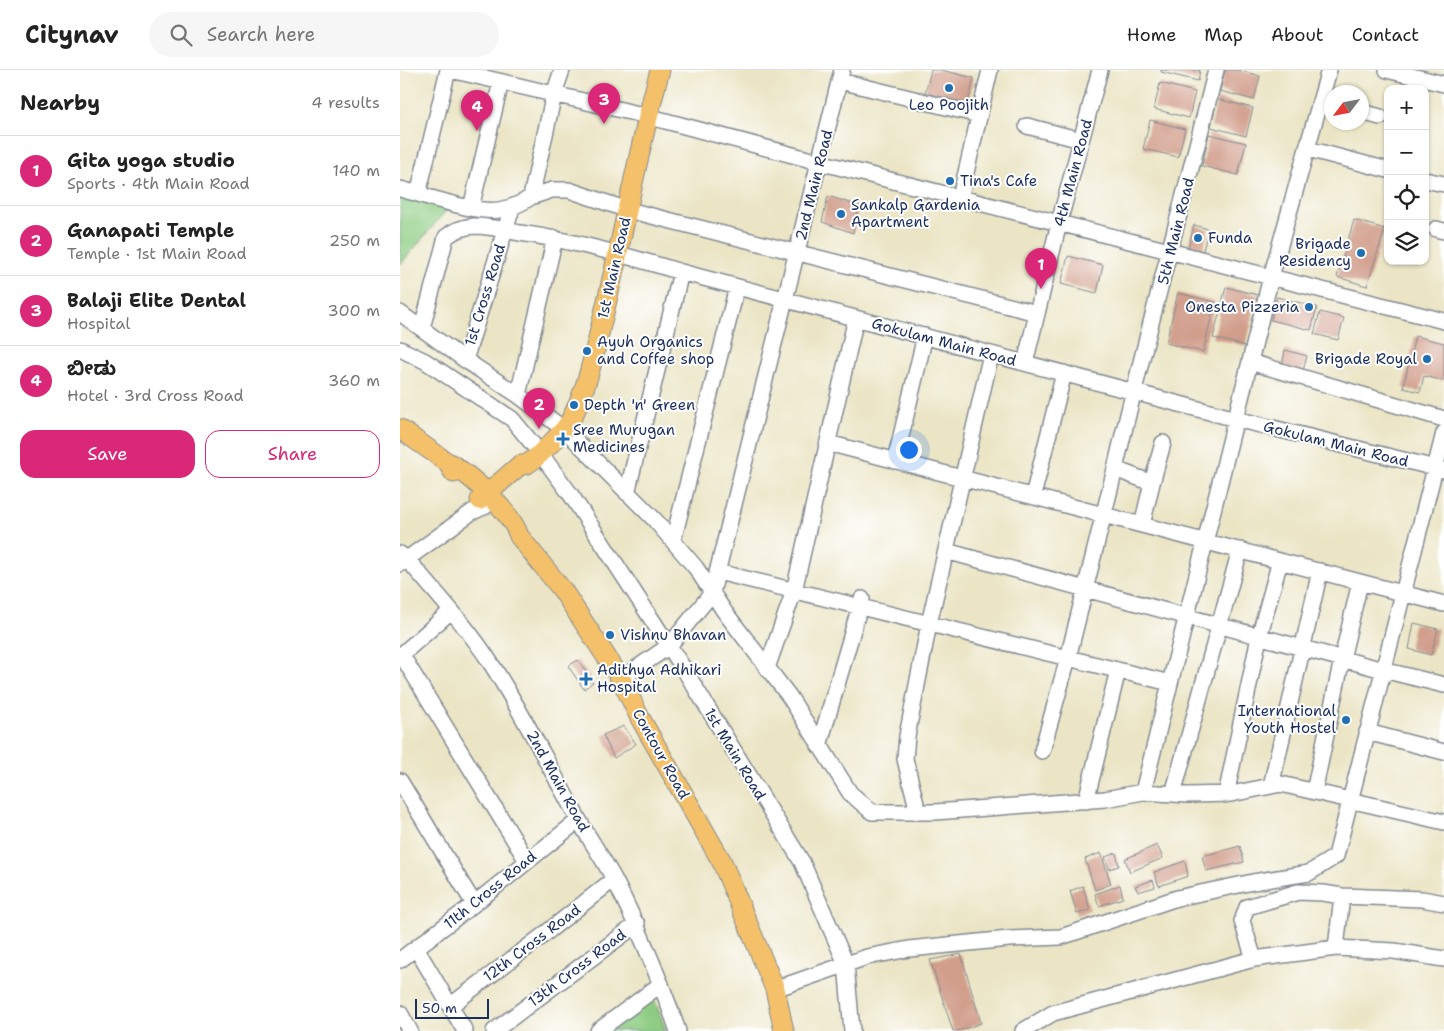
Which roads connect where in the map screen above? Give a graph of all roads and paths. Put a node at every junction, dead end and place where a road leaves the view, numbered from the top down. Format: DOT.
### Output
graph roads {
  1 [pos="450,70"];
  2 [pos="562,70"];
  3 [pos="660,70"];
  4 [pos="990,70"];
  5 [pos="1100,70"];
  6 [pos="1216,70"];
  7 [pos="1330,70"];
  8 [pos="1387,70"];
  9 [pos="841,76"];
  10 [pos="501,82"];
  11 [pos="1444,84"];
  12 [pos="1328,85"];
  13 [pos="554,94"];
  14 [pos="1324,108"];
  15 [pos="1369,114"];
  16 [pos="979,115"];
  17 [pos="648,116"];
  18 [pos="1380,117"];
  19 [pos="1027,126"];
  20 [pos="1081,140"];
  21 [pos="1308,149"];
  22 [pos="819,162"];
  23 [pos="1384,169"];
  24 [pos="1429,181"];
  25 [pos="1444,184"];
  26 [pos="400,189"];
  27 [pos="418,194"];
  28 [pos="960,198"];
  29 [pos="471,208"];
  30 [pos="628,210"];
  31 [pos="514,213"];
  32 [pos="1059,223"];
  33 [pos="555,238"];
  34 [pos="797,252"];
  35 [pos="1171,252"];
  36 [pos="618,253"];
  37 [pos="681,272"];
  38 [pos="1271,277"];
  39 [pos="737,287"];
  40 [pos="786,300"];
  41 [pos="400,313"];
  42 [pos="1037,313"];
  43 [pos="856,318"];
  44 [pos="1444,321"];
  45 [pos="422,328"];
  46 [pos="925,336"];
  47 [pos="400,349"];
  48 [pos="991,354"];
  49 [pos="465,360"];
  50 [pos="1250,362"];
  51 [pos="1025,363"];
  52 [pos="1064,373"];
  53 [pos="1133,392"];
  54 [pos="518,395"];
  55 [pos="1236,419"];
  56 [pos="1444,419"];
  57 [pos="400,428"];
  58 [pos="565,430"];
  59 [pos="1444,433"];
  60 [pos="828,443"];
  61 [pos="1163,443"];
  62 [pos="533,459"];
  63 [pos="896,461"];
  64 [pos="1115,469"];
  65 [pos="1440,469"];
  66 [pos="962,478"];
  67 [pos="1152,483"];
  68 [pos="627,493"];
  69 [pos="1033,496"];
  70 [pos="483,502"];
  71 [pos="1104,515"];
  72 [pos="1142,525"];
  73 [pos="673,541"];
  74 [pos="1206,541"];
  75 [pos="1240,550"];
  76 [pos="946,551"];
  77 [pos="402,559"];
  78 [pos="1280,561"];
  79 [pos="718,572"];
  80 [pos="1320,572"];
  81 [pos="1360,582"];
  82 [pos="1085,590"];
  83 [pos="794,591"];
  84 [pos="1403,593"];
  85 [pos="712,594"];
  86 [pos="861,603"];
  87 [pos="1444,604"];
  88 [pos="451,611"];
  89 [pos="1186,617"];
  90 [pos="929,624"];
  91 [pos="1219,626"];
  92 [pos="1259,637"];
  93 [pos="670,646"];
  94 [pos="1302,649"];
  95 [pos="401,655"];
  96 [pos="1068,658"];
  97 [pos="1342,659"];
  98 [pos="767,668"];
  99 [pos="1118,670"];
  100 [pos="1383,670"];
  101 [pos="621,679"];
  102 [pos="1170,683"];
  103 [pos="1444,685"];
  104 [pos="1367,732"];
  105 [pos="819,746"];
  106 [pos="1042,751"];
  107 [pos="1444,752"];
  108 [pos="400,781"];
  109 [pos="1270,786"];
  110 [pos="1143,792"];
  111 [pos="1314,792"];
  112 [pos="1173,794"];
  113 [pos="1226,795"];
  114 [pos="1350,800"];
  115 [pos="1086,801"];
  116 [pos="918,812"];
  117 [pos="578,820"];
  118 [pos="1444,822"];
  119 [pos="527,861"];
  120 [pos="614,879"];
  121 [pos="1342,896"];
  122 [pos="1444,903"];
  123 [pos="474,904"];
  124 [pos="636,924"];
  125 [pos="416,948"];
  126 [pos="1336,948"];
  127 [pos="1254,959"];
  128 [pos="1444,959"];
  129 [pos="400,960"];
  130 [pos="846,964"];
  131 [pos="661,984"];
  132 [pos="775,989"];
  133 [pos="450,1006"];
  134 [pos="400,1013"];
  135 [pos="410,1031"];
  136 [pos="465,1031"];
  137 [pos="494,1031"];
  138 [pos="598,1031"];
  139 [pos="678,1031"];
  140 [pos="784,1031"];
  141 [pos="852,1031"];
  142 [pos="1023,1031"];
  1 -- 10 [label="street"];
  1 -- 27 [label="street"];
  2 -- 13 [label="street, 1st Cross Road"];
  3 -- 17 [label="main road, 1st Main Road"];
  4 -- 16 [label="street"];
  5 -- 20 [label="street, 4th Main Road"];
  6 -- 35 [label="street, 5th Main Road"];
  7 -- 12 [label="street"];
  8 -- 11 [label="street"];
  9 -- 16 [label="street"];
  9 -- 22 [label="street, 2nd Main Road"];
  10 -- 13 [label="street"];
  10 -- 29 [label="street"];
  13 -- 17 [label="street"];
  13 -- 31 [label="street, 1st Cross Road"];
  14 -- 21 [label="street"];
  15 -- 18 [label="street"];
  16 -- 28 [label="street"];
  17 -- 22 [label="street"];
  17 -- 30 [label="main road, 1st Main Road"];
  19 -- 20 [label="street"];
  20 -- 32 [label="street, 4th Main Road"];
  21 -- 23 [label="street"];
  21 -- 38 [label="street"];
  22 -- 28 [label="street"];
  22 -- 34 [label="street, 2nd Main Road"];
  24 -- 25 [label="street"];
  26 -- 27 [label="street"];
  27 -- 29 [label="street"];
  28 -- 32 [label="street"];
  29 -- 31 [label="street"];
  30 -- 31 [label="street"];
  30 -- 34 [label="street"];
  30 -- 36 [label="main road, 1st Main Road"];
  31 -- 33 [label="street, Gokulam Main Road"];
  31 -- 45 [label="street, Gokulam Main Road"];
  31 -- 49 [label="street, 1st Cross Road"];
  32 -- 35 [label="street"];
  32 -- 42 [label="street, 4th Main Road"];
  33 -- 36 [label="street, Gokulam Main Road"];
  33 -- 54 [label="street"];
  34 -- 40 [label="street, 2nd Main Road"];
  34 -- 42 [label="street"];
  35 -- 38 [label="street"];
  35 -- 53 [label="street, 5th Main Road"];
  36 -- 37 [label="street, Gokulam Main Road"];
  36 -- 58 [label="main road, 1st Main Road"];
  37 -- 39 [label="street, Gokulam Main Road"];
  37 -- 68 [label="street"];
  38 -- 44 [label="street"];
  38 -- 50 [label="street"];
  39 -- 40 [label="street, Gokulam Main Road"];
  39 -- 73 [label="street"];
  40 -- 43 [label="street, Gokulam Main Road"];
  40 -- 79 [label="street, 2nd Main Road"];
  41 -- 45 [label="street"];
  42 -- 51 [label="street, 4th Main Road"];
  43 -- 46 [label="street, Gokulam Main Road"];
  43 -- 60 [label="street"];
  45 -- 49 [label="street"];
  46 -- 48 [label="street, Gokulam Main Road"];
  46 -- 63 [label="street"];
  47 -- 62 [label="street"];
  48 -- 51 [label="street, Gokulam Main Road"];
  48 -- 66 [label="street"];
  49 -- 54 [label="street"];
  50 -- 55 [label="street"];
  50 -- 56 [label="street"];
  51 -- 52 [label="street, Gokulam Main Road"];
  52 -- 53 [label="street, Gokulam Main Road"];
  52 -- 69 [label="street"];
  53 -- 55 [label="street, Gokulam Main Road"];
  53 -- 64 [label="street, 5th Main Road"];
  54 -- 58 [label="street"];
  55 -- 65 [label="street, Gokulam Main Road"];
  55 -- 74 [label="street"];
  57 -- 70 [label="main road, Contour Road"];
  58 -- 62 [label="main road, 1st Main Road"];
  58 -- 68 [label="street"];
  59 -- 65 [label="street"];
  60 -- 63 [label="street"];
  60 -- 83 [label="street"];
  61 -- 67 [label="street"];
  62 -- 70 [label="main road, 1st Main Road"];
  62 -- 93 [label="street, 1st Main Road"];
  63 -- 66 [label="street"];
  64 -- 67 [label="street"];
  64 -- 71 [label="street, 5th Main Road"];
  65 -- 84 [label="street"];
  66 -- 69 [label="street"];
  66 -- 76 [label="street"];
  67 -- 72 [label="street"];
  68 -- 73 [label="street"];
  69 -- 71 [label="street"];
  70 -- 77 [label="street"];
  70 -- 101 [label="main road, Contour Road"];
  71 -- 72 [label="street"];
  71 -- 82 [label="street, 5th Main Road"];
  72 -- 74 [label="street"];
  73 -- 85 [label="street"];
  74 -- 75 [label="street"];
  74 -- 89 [label="street"];
  75 -- 78 [label="street"];
  75 -- 91 [label="street"];
  76 -- 82 [label="street"];
  76 -- 90 [label="street"];
  77 -- 88 [label="street, 2nd Main Road"];
  78 -- 80 [label="street"];
  78 -- 92 [label="street"];
  79 -- 83 [label="street"];
  79 -- 85 [label="street, 2nd Main Road"];
  80 -- 81 [label="street"];
  80 -- 94 [label="street"];
  81 -- 84 [label="street"];
  81 -- 97 [label="street"];
  82 -- 89 [label="street"];
  82 -- 96 [label="street, 5th Main Road"];
  83 -- 86 [label="street"];
  83 -- 98 [label="street"];
  84 -- 87 [label="street"];
  84 -- 100 [label="street"];
  85 -- 93 [label="street"];
  85 -- 98 [label="street"];
  86 -- 90 [label="street"];
  86 -- 105 [label="street"];
  88 -- 95 [label="street"];
  88 -- 117 [label="street, 2nd Main Road"];
  89 -- 91 [label="street"];
  89 -- 102 [label="street"];
  90 -- 96 [label="street"];
  90 -- 116 [label="street"];
  91 -- 92 [label="street"];
  91 -- 112 [label="street"];
  92 -- 94 [label="street"];
  92 -- 113 [label="street"];
  93 -- 101 [label="street"];
  93 -- 130 [label="street, 1st Main Road"];
  94 -- 97 [label="street"];
  94 -- 109 [label="street"];
  95 -- 119 [label="street"];
  96 -- 99 [label="street"];
  96 -- 106 [label="street, 5th Main Road"];
  97 -- 100 [label="street"];
  97 -- 111 [label="street"];
  98 -- 105 [label="street"];
  99 -- 102 [label="street"];
  99 -- 115 [label="street"];
  100 -- 103 [label="street"];
  100 -- 104 [label="street"];
  101 -- 132 [label="main road, Contour Road"];
  102 -- 110 [label="street"];
  104 -- 107 [label="street"];
  104 -- 114 [label="street"];
  105 -- 116 [label="street"];
  108 -- 123 [label="street"];
  109 -- 111 [label="street"];
  109 -- 113 [label="street"];
  110 -- 112 [label="street"];
  110 -- 115 [label="street"];
  111 -- 114 [label="street"];
  112 -- 113 [label="street"];
  114 -- 118 [label="street"];
  114 -- 130 [label="street"];
  115 -- 116 [label="street"];
  117 -- 119 [label="street, 11th Cross Road"];
  117 -- 120 [label="street, 2nd Main Road"];
  119 -- 123 [label="street, 11th Cross Road"];
  120 -- 124 [label="street, 2nd Main Road"];
  120 -- 133 [label="street, 12th Cross Road"];
  121 -- 122 [label="street"];
  121 -- 126 [label="street"];
  121 -- 127 [label="street"];
  123 -- 125 [label="street, 11th Cross Road"];
  124 -- 131 [label="street, 2nd Main Road"];
  124 -- 137 [label="street, 13th Cross Road"];
  125 -- 129 [label="street, 11th Cross Road"];
  125 -- 133 [label="street"];
  126 -- 127 [label="street"];
  126 -- 128 [label="street"];
  127 -- 142 [label="street"];
  130 -- 132 [label="street"];
  130 -- 141 [label="street, 1st Main Road"];
  131 -- 138 [label="street"];
  131 -- 139 [label="street, 2nd Main Road"];
  132 -- 140 [label="main road, Contour Road"];
  133 -- 136 [label="street"];
  134 -- 135 [label="street"];
}
